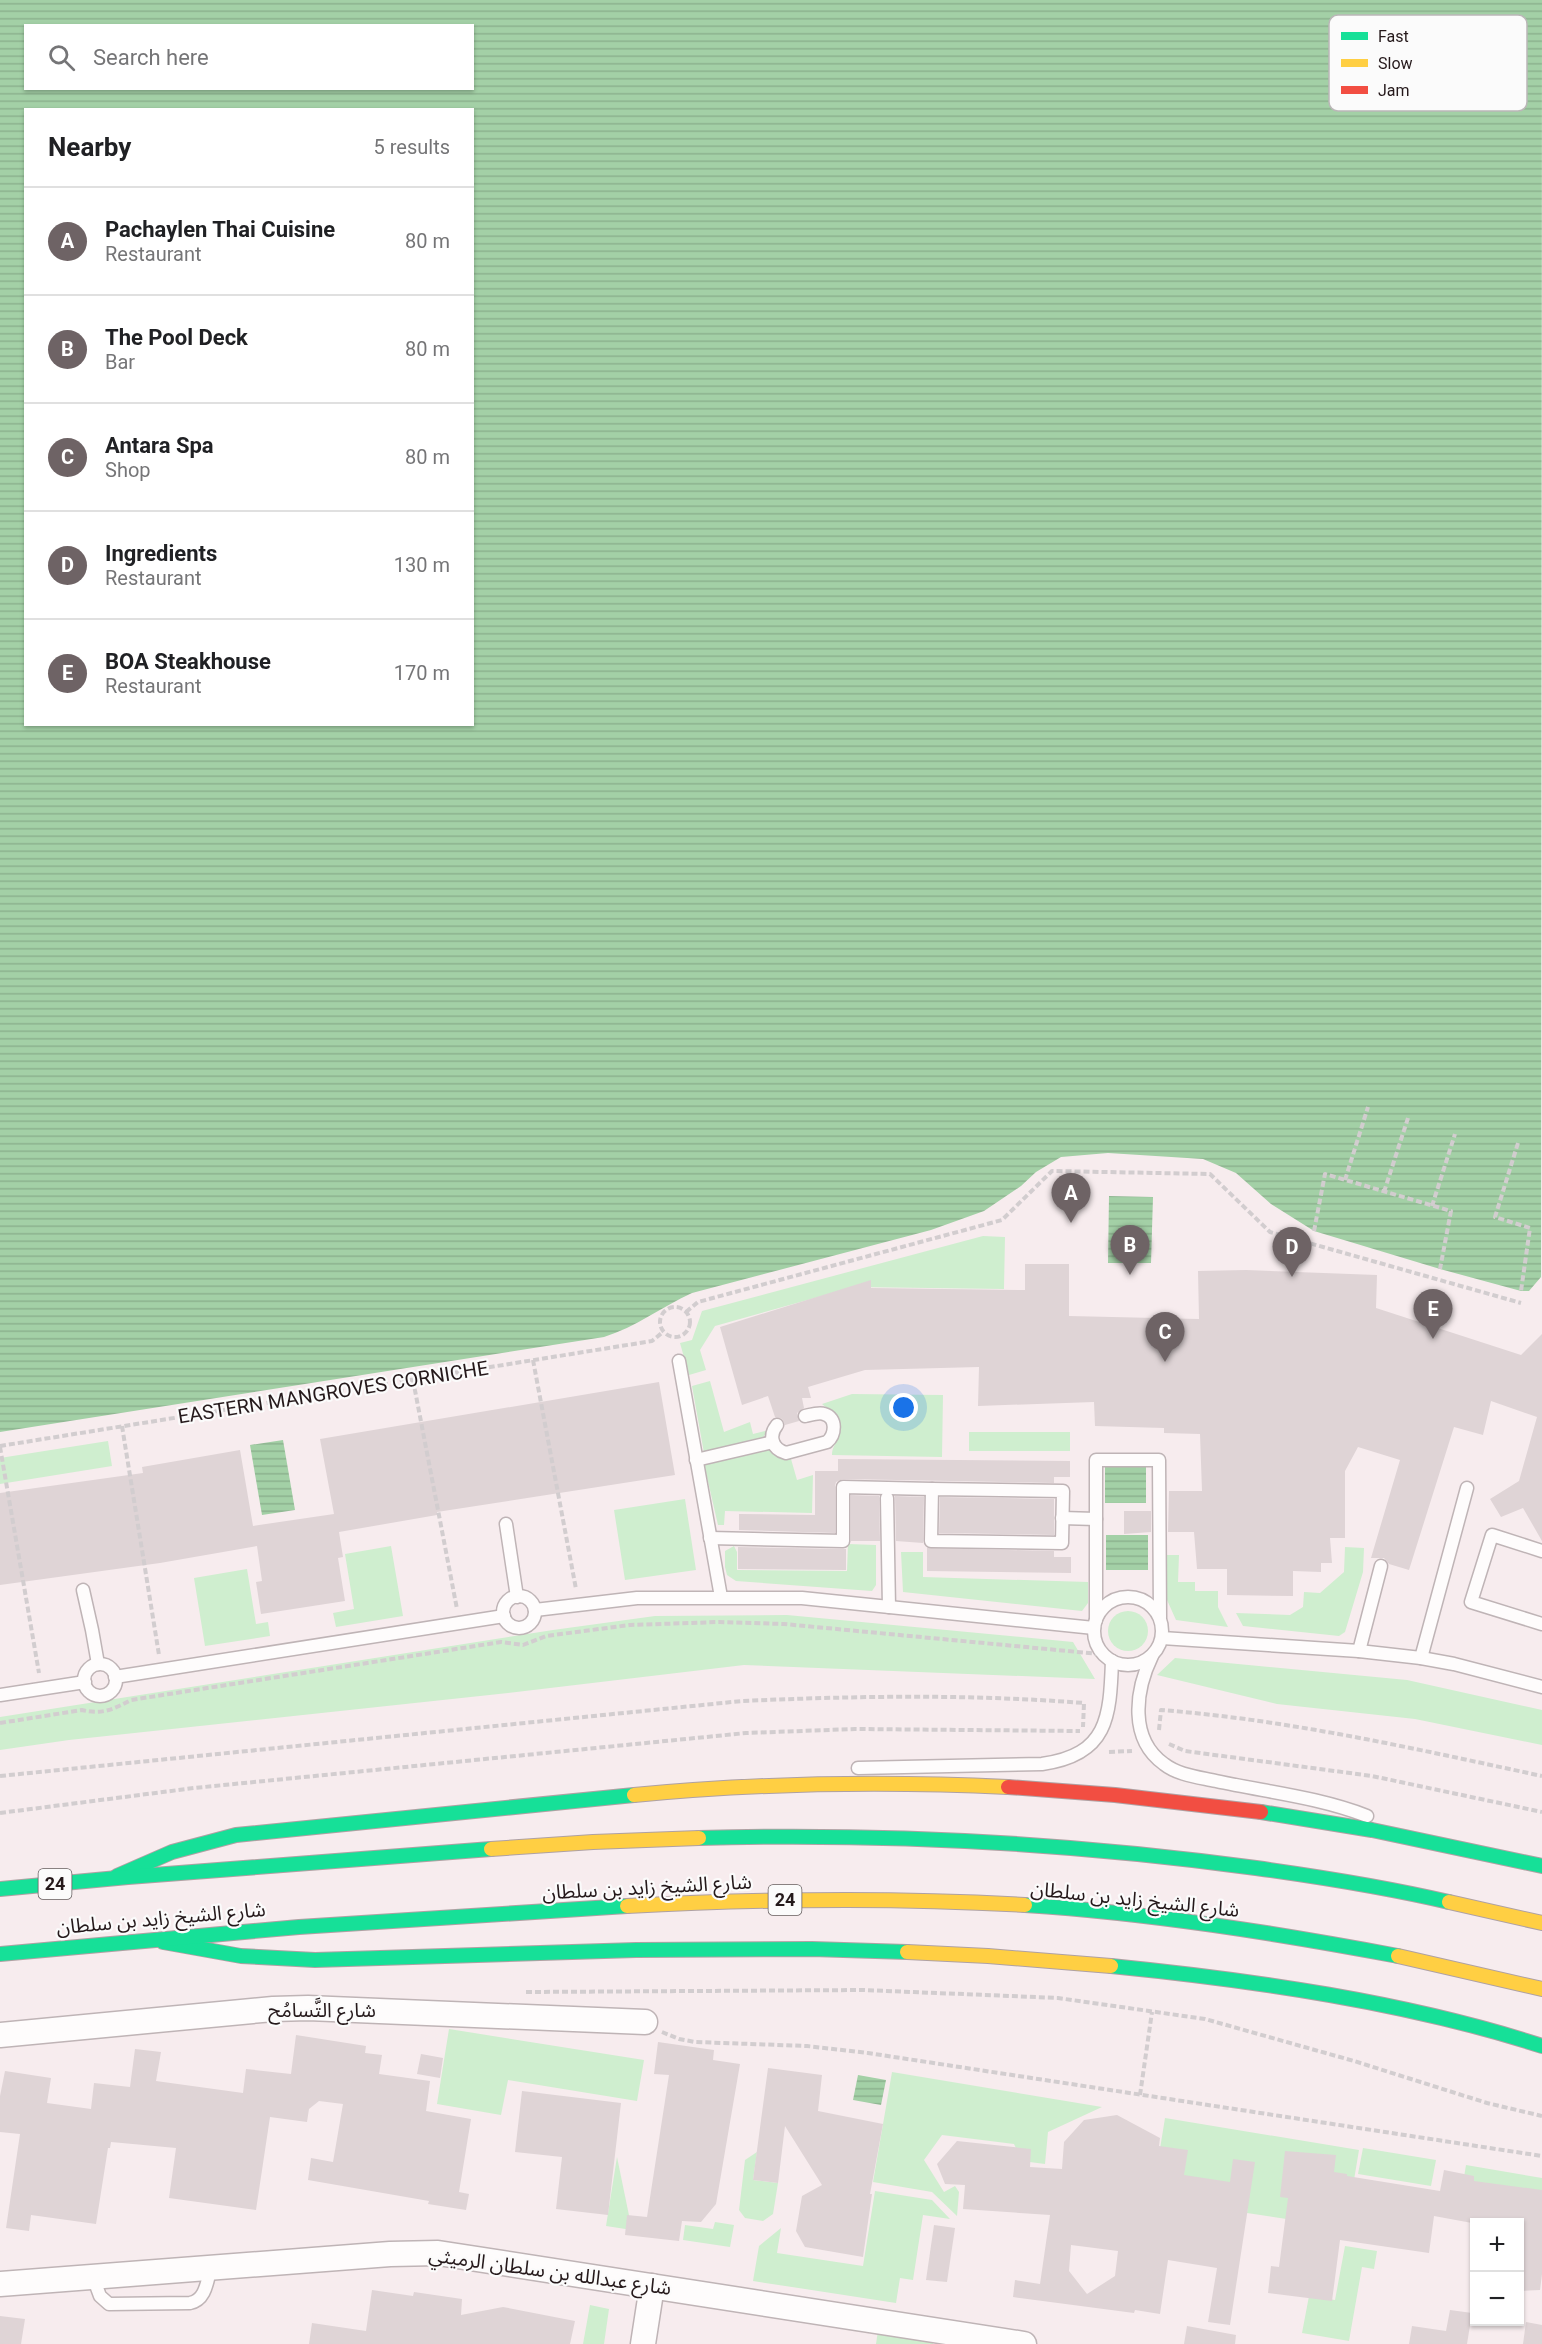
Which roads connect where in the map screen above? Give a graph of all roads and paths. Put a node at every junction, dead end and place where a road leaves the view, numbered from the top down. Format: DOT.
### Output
graph roads {
  1 [pos="1368,1107"];
  2 [pos="1408,1118"];
  3 [pos="1455,1134"];
  4 [pos="1518,1143"];
  5 [pos="1345,1180"];
  6 [pos="1384,1192"];
  7 [pos="1432,1206"];
  8 [pos="1314,1231"];
  9 [pos="1440,1269"];
  10 [pos="1521,1291"];
  11 [pos="1521,1303"];
  12 [pos="686,1312"];
  13 [pos="663,1332"];
  14 [pos="533,1360"];
  15 [pos="679,1361"];
  16 [pos="413,1380"];
  17 [pos="805,1416"];
  18 [pos="777,1425"];
  19 [pos="122,1426"];
  20 [pos="773,1442"];
  21 [pos="0,1447"];
  22 [pos="696,1460"];
  23 [pos="1467,1488"];
  24 [pos="932,1489"];
  25 [pos="887,1498"];
  26 [pos="1062,1518"];
  27 [pos="1096,1519"];
  28 [pos="506,1524"];
  29 [pos="710,1538"];
  30 [pos="1542,1551"];
  31 [pos="1381,1566"];
  32 [pos="83,1590"];
  33 [pos="517,1597"];
  34 [pos="721,1597"];
  35 [pos="579,1605"];
  36 [pos="889,1607"];
  37 [pos="535,1610"];
  38 [pos="504,1616"];
  39 [pos="1160,1617"];
  40 [pos="459,1622"];
  41 [pos="1095,1624"];
  42 [pos="1542,1624"];
  43 [pos="583,1631"];
  44 [pos="1162,1638"];
  45 [pos="464,1648"];
  46 [pos="1359,1651"];
  47 [pos="1152,1656"];
  48 [pos="1107,1657"];
  49 [pos="1421,1658"];
  50 [pos="98,1664"];
  51 [pos="162,1669"];
  52 [pos="115,1677"];
  53 [pos="85,1682"];
  54 [pos="1542,1687"];
  55 [pos="41,1688"];
  56 [pos="165,1694"];
  57 [pos="0,1695"];
  58 [pos="46,1715"];
  59 [pos="0,1723"];
  60 [pos="1158,1737"];
  61 [pos="1164,1741"];
  62 [pos="1133,1751"];
  63 [pos="1109,1752"];
  64 [pos="847,1768"];
  65 [pos="821,1771"];
  66 [pos="0,1776"];
  67 [pos="1542,1776"];
  68 [pos="771,1785"];
  69 [pos="0,1812"];
  70 [pos="1542,1812"];
  71 [pos="1402,1834"];
  72 [pos="1542,1866"];
  73 [pos="111,1879"];
  74 [pos="0,1890"];
  75 [pos="1542,1923"];
  76 [pos="146,1939"];
  77 [pos="0,1954"];
  78 [pos="1542,1989"];
  79 [pos="522,1992"];
  80 [pos="1152,2012"];
  81 [pos="645,2022"];
  82 [pos="0,2035"];
  83 [pos="1542,2046"];
  84 [pos="1140,2095"];
  85 [pos="1542,2116"];
  86 [pos="1542,2156"];
  87 [pos="211,2268"];
  88 [pos="93,2277"];
  89 [pos="0,2284"];
  90 [pos="652,2286"];
  91 [pos="963,2339"];
  92 [pos="643,2344"];
  93 [pos="1024,2344"];
  1 -- 5 [label="path"];
  2 -- 6 [label="path"];
  3 -- 7 [label="path"];
  4 -- 10 [label="path"];
  5 -- 6 [label="path"];
  5 -- 8 [label="path"];
  6 -- 7 [label="path"];
  7 -- 9 [label="path"];
  11 -- 12 [label="path"];
  12 -- 13 [label="path"];
  12 -- 13 [label="path"];
  13 -- 14 [label="path, EASTERN MANGROVES CORNICHE"];
  14 -- 16 [label="path, EASTERN MANGROVES CORNICHE"];
  14 -- 35 [label="path"];
  15 -- 22 [label="lane"];
  16 -- 19 [label="path, EASTERN MANGROVES CORNICHE"];
  16 -- 40 [label="path"];
  17 -- 20 [label="lane"];
  18 -- 20 [label="lane"];
  19 -- 21 [label="path, EASTERN MANGROVES CORNICHE"];
  19 -- 51 [label="path"];
  20 -- 22 [label="lane"];
  21 -- 55 [label="path"];
  22 -- 29 [label="lane"];
  23 -- 49 [label="lane"];
  24 -- 26 [label="lane"];
  24 -- 26 [label="lane"];
  24 -- 29 [label="lane"];
  25 -- 36 [label="lane"];
  26 -- 27 [label="lane"];
  27 -- 39 [label="lane"];
  27 -- 41 [label="lane"];
  28 -- 33 [label="lane"];
  29 -- 34 [label="lane"];
  30 -- 42 [label="lane"];
  31 -- 46 [label="lane"];
  32 -- 50 [label="lane"];
  33 -- 37 [label="lane"];
  33 -- 38 [label="lane"];
  34 -- 35 [label="lane"];
  34 -- 36 [label="lane"];
  35 -- 37 [label="lane"];
  35 -- 43 [label="path"];
  36 -- 41 [label="lane"];
  37 -- 38 [label="lane"];
  38 -- 40 [label="lane"];
  39 -- 41 [label="lane"];
  39 -- 44 [label="lane"];
  40 -- 45 [label="path"];
  40 -- 51 [label="lane"];
  41 -- 48 [label="lane"];
  43 -- 45 [label="path"];
  43 -- 48 [label="path"];
  44 -- 46 [label="lane"];
  44 -- 47 [label="lane"];
  45 -- 56 [label="path"];
  46 -- 49 [label="lane"];
  47 -- 48 [label="lane"];
  47 -- 71 [label="lane"];
  48 -- 64 [label="lane"];
  49 -- 54 [label="lane"];
  50 -- 52 [label="lane"];
  50 -- 53 [label="lane"];
  51 -- 52 [label="lane"];
  51 -- 56 [label="path"];
  52 -- 53 [label="lane"];
  53 -- 55 [label="lane"];
  55 -- 57 [label="lane"];
  55 -- 58 [label="path"];
  56 -- 58 [label="path"];
  58 -- 59 [label="path"];
  60 -- 67 [label="path"];
  61 -- 70 [label="path"];
  62 -- 63 [label="path"];
  65 -- 68 [label="lane"];
  66 -- 69 [label="path"];
  68 -- 71 [label="main road"];
  68 -- 73 [label="main road"];
  71 -- 72 [label="main road"];
  73 -- 74 [label="main road, 24"];
  73 -- 75 [label="main road, 24"];
  76 -- 77 [label="main road, شارع الشيخ زايد بن سلطان / 24"];
  76 -- 78 [label="main road, شارع الشيخ زايد بن سلطان / 24"];
  76 -- 83 [label="main road"];
  79 -- 80 [label="path"];
  80 -- 84 [label="path"];
  80 -- 85 [label="path"];
  81 -- 82 [label="street, شارع التَّسامُح"];
  81 -- 84 [label="path"];
  84 -- 86 [label="path"];
  87 -- 88 [label="street, شارع عبدالله بن سلطان الرميثي"];
  87 -- 88 [label="lane"];
  87 -- 90 [label="street, شارع عبدالله بن سلطان الرميثي"];
  88 -- 89 [label="street, شارع عبدالله بن سلطان الرميثي"];
  90 -- 91 [label="street, شارع عبدالله بن سلطان الرميثي"];
  90 -- 92 [label="street"];
  91 -- 93 [label="street, شارع عبدالله بن سلطان الرميثي"];
}
